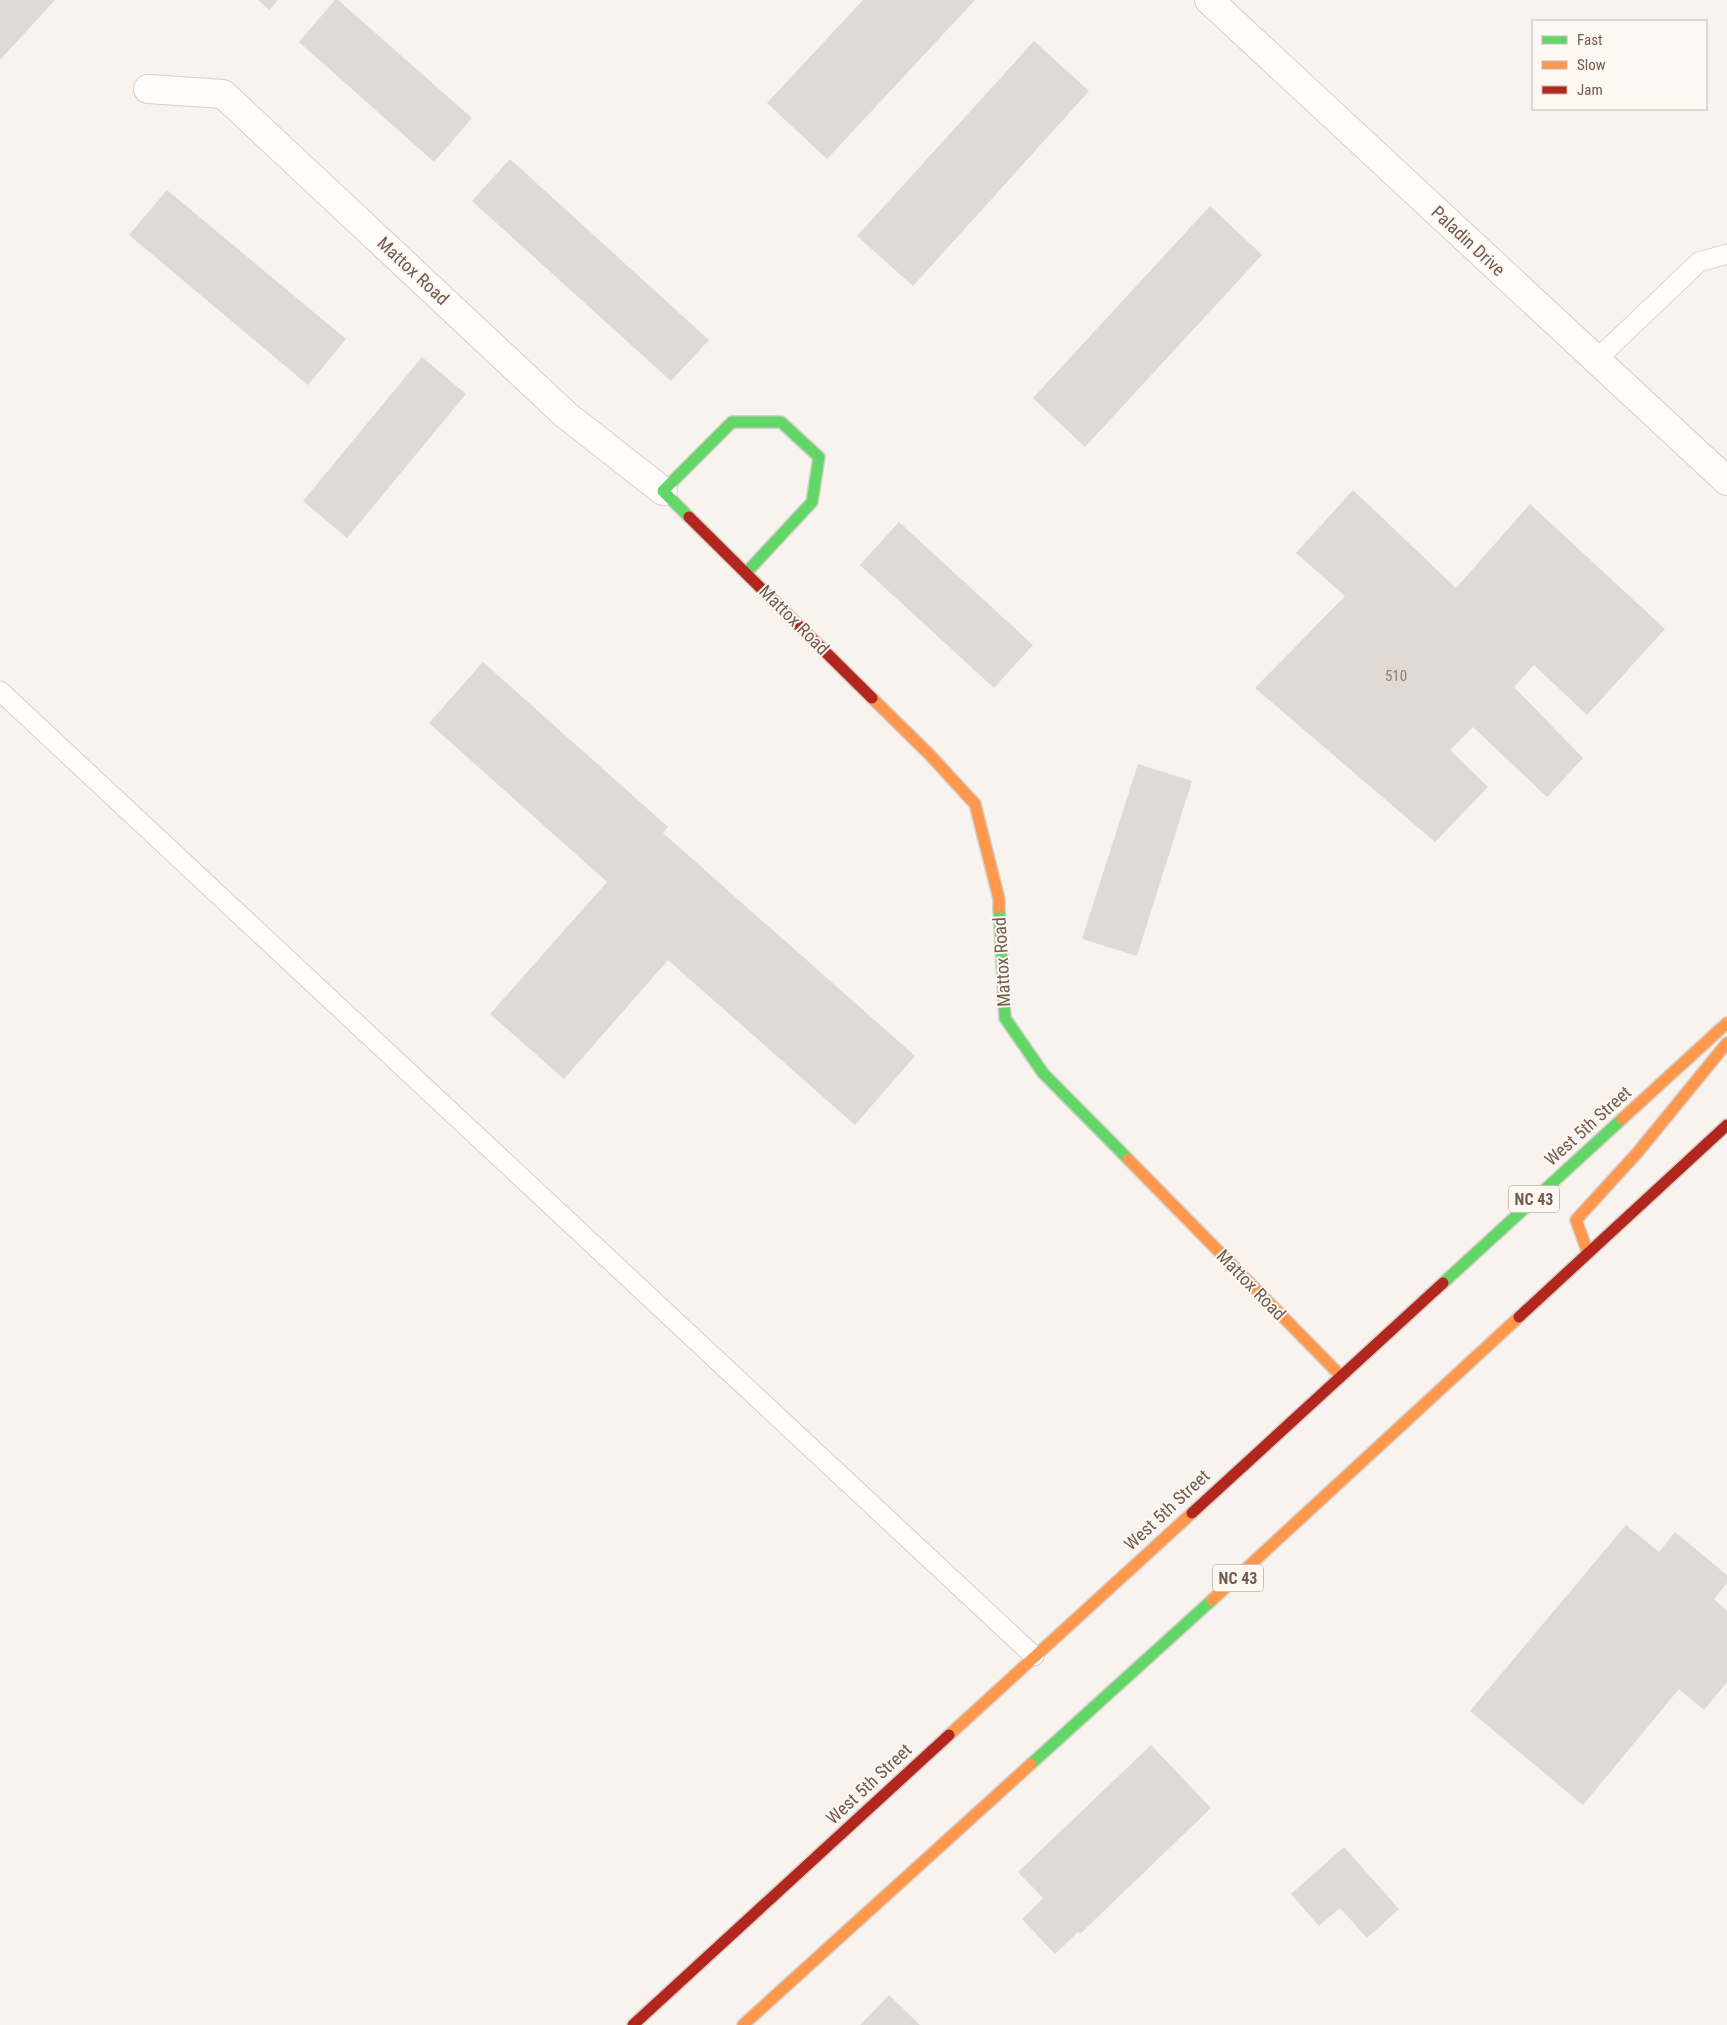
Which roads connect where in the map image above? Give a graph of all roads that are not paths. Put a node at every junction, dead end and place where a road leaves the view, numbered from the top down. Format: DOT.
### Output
graph roads {
  1 [pos="1210,0"];
  2 [pos="148,90"];
  3 [pos="1727,254"];
  4 [pos="1596,360"];
  5 [pos="1727,481"];
  6 [pos="663,491"];
  7 [pos="746,573"];
  8 [pos="0,691"];
  9 [pos="1727,1023"];
  10 [pos="1727,1043"];
  11 [pos="1727,1125"];
  12 [pos="1588,1253"];
  13 [pos="1340,1375"];
  14 [pos="1034,1656"];
  15 [pos="633,2025"];
  16 [pos="743,2025"];
  1 -- 4 [label="street, Paladin Drive"];
  2 -- 6 [label="street, Mattox Road"];
  3 -- 4 [label="lane"];
  4 -- 5 [label="street, Paladin Drive"];
  6 -- 7 [label="main road, Mattox Road"];
  6 -- 7 [label="main road, Mattox Road"];
  7 -- 13 [label="main road, Mattox Road"];
  8 -- 14 [label="lane"];
  9 -- 13 [label="main road, West 5th Street / NC 43"];
  10 -- 12 [label="main road"];
  11 -- 12 [label="main road, NC 43"];
  12 -- 16 [label="main road, NC 43"];
  13 -- 14 [label="main road, West 5th Street / NC 43"];
  14 -- 15 [label="main road, West 5th Street / NC 43"];
}
